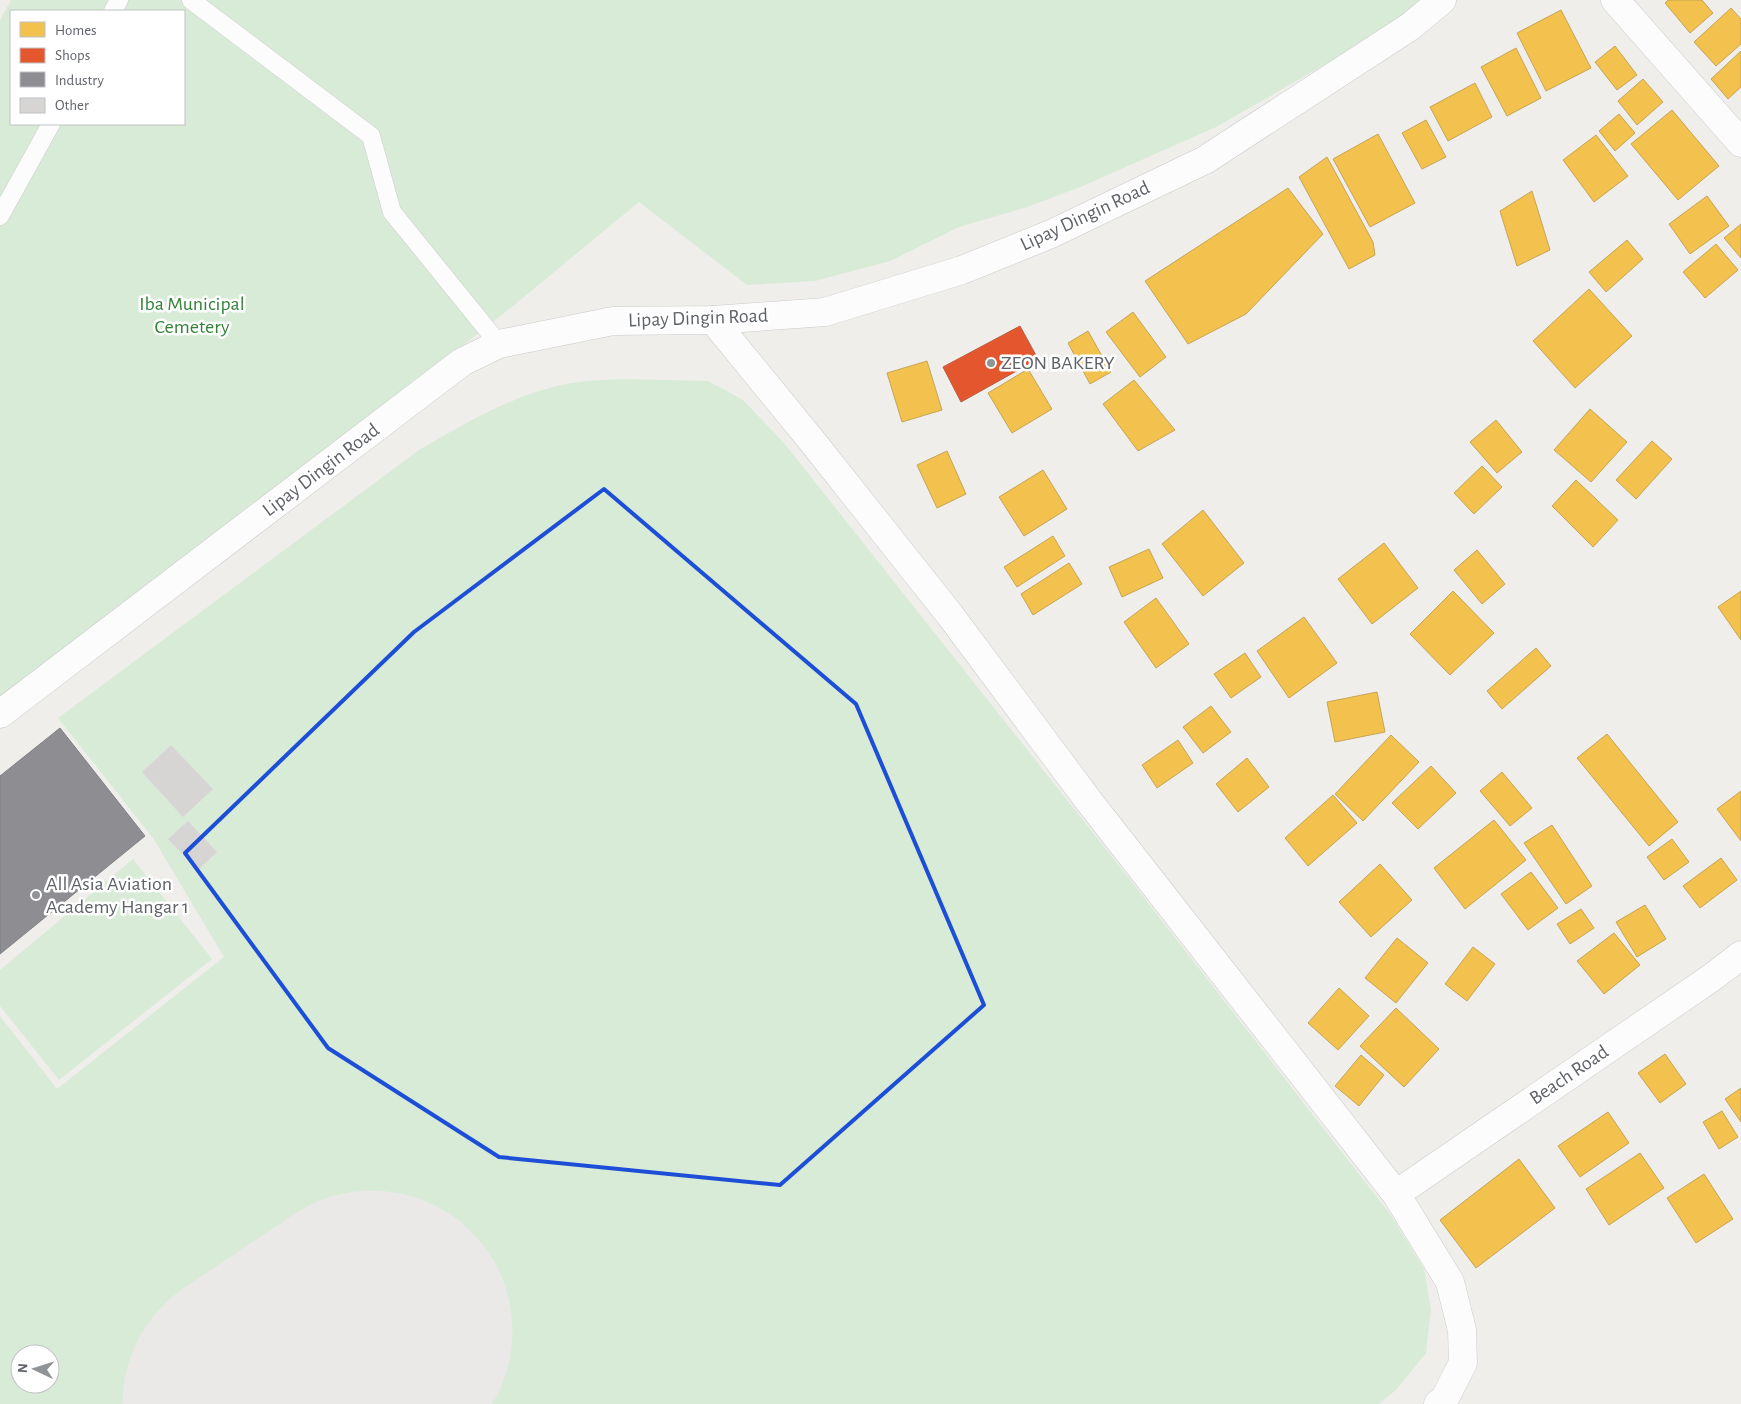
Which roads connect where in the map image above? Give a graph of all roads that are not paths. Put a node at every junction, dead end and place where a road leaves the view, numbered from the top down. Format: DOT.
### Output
graph roads {
  1 [pos="191,0"];
  2 [pos="1442,0"];
  3 [pos="1615,0"];
  4 [pos="50,125"];
  5 [pos="1741,143"];
  6 [pos="0,216"];
  7 [pos="713,320"];
  8 [pos="499,344"];
  9 [pos="0,714"];
  10 [pos="1741,955"];
  11 [pos="1396,1194"];
  12 [pos="1438,1404"];
  1 -- 8 [label="lane"];
  2 -- 7 [label="street, Lipay Dingin Road"];
  3 -- 5 [label="street"];
  4 -- 6 [label="lane"];
  7 -- 8 [label="street, Lipay Dingin Road"];
  7 -- 11 [label="street"];
  8 -- 9 [label="street, Lipay Dingin Road"];
  10 -- 11 [label="street, Beach Road"];
  11 -- 12 [label="street"];
}
